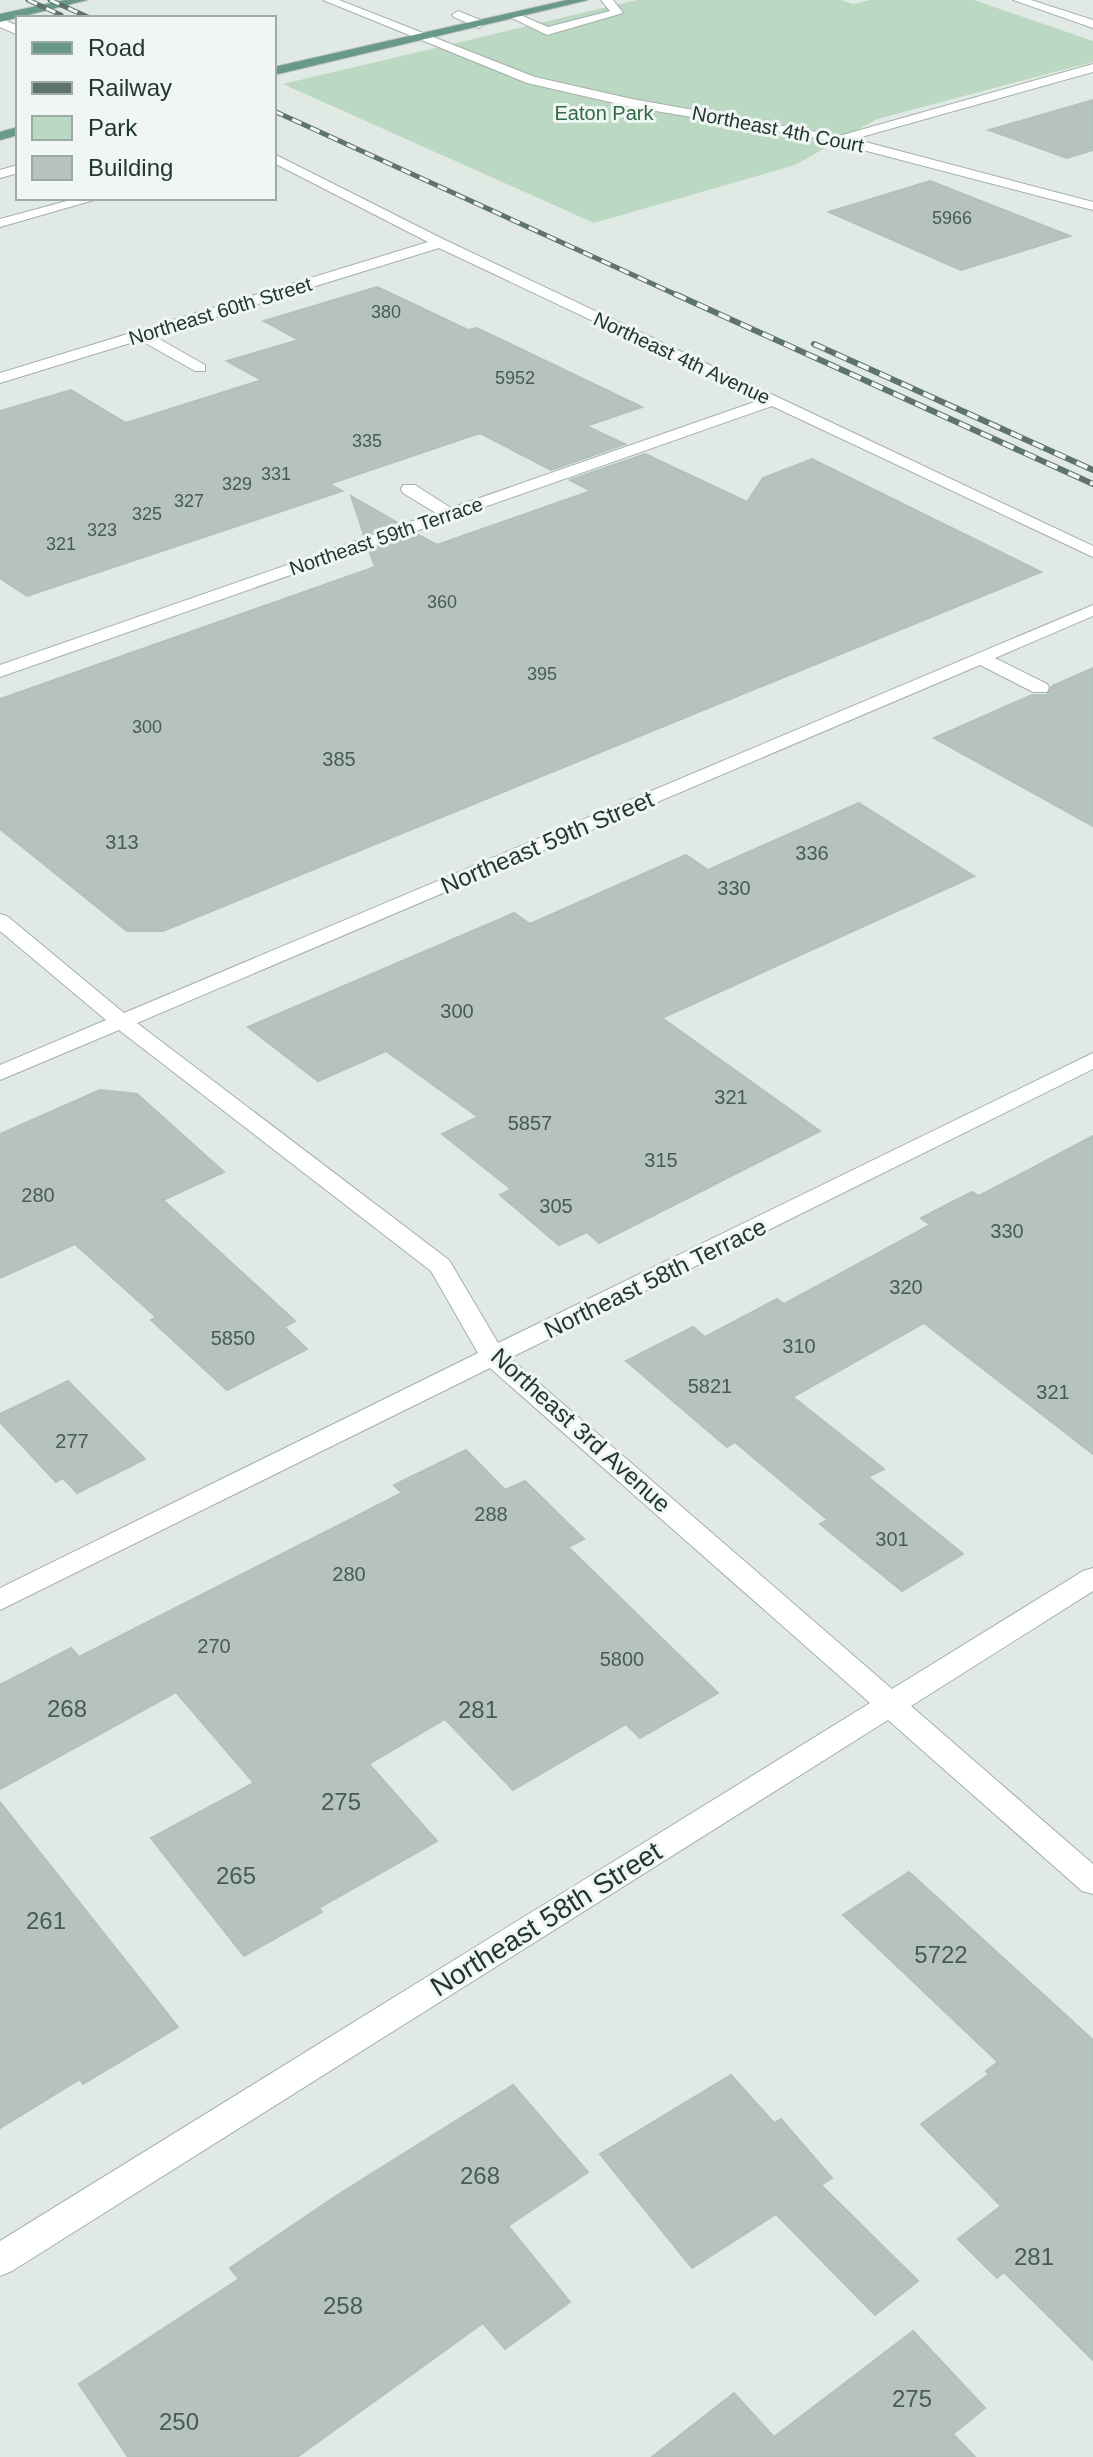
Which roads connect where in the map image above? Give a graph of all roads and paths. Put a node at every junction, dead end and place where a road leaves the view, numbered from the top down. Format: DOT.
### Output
graph roads {
  1 [pos="81,0"];
  2 [pos="329,0"];
  3 [pos="582,0"];
  4 [pos="607,0"];
  5 [pos="1019,0"];
  6 [pos="458,15"];
  7 [pos="16,16"];
  8 [pos="514,16"];
  9 [pos="479,24"];
  10 [pos="1093,24"];
  11 [pos="421,38"];
  12 [pos="1093,68"];
  13 [pos="276,71"];
  14 [pos="840,139"];
  15 [pos="276,159"];
  16 [pos="86,200"];
  17 [pos="1093,206"];
  18 [pos="0,223"];
  19 [pos="440,243"];
  20 [pos="142,335"];
  21 [pos="200,368"];
  22 [pos="0,378"];
  23 [pos="772,401"];
  24 [pos="409,489"];
  25 [pos="450,514"];
  26 [pos="1093,552"];
  27 [pos="1093,610"];
  28 [pos="981,658"];
  29 [pos="0,671"];
  30 [pos="1040,688"];
  31 [pos="0,920"];
  32 [pos="122,1022"];
  33 [pos="1093,1060"];
  34 [pos="0,1073"];
  35 [pos="494,1358"];
  36 [pos="1093,1578"];
  37 [pos="0,1600"];
  38 [pos="891,1704"];
  39 [pos="1093,1882"];
  40 [pos="0,2260"];
  1 -- 7 [label="main road"];
  2 -- 11 [label="street, Northeast 4th Court"];
  3 -- 8 [label="main road"];
  4 -- 8 [label="street"];
  5 -- 10 [label="street"];
  6 -- 9 [label="street"];
  8 -- 9 [label="main road"];
  9 -- 11 [label="main road"];
  11 -- 13 [label="main road"];
  11 -- 14 [label="street, Northeast 4th Court"];
  12 -- 14 [label="street"];
  14 -- 17 [label="street, Northeast 4th Court"];
  15 -- 19 [label="street, Northeast 4th Avenue"];
  16 -- 18 [label="street"];
  19 -- 20 [label="street, Northeast 60th Street"];
  19 -- 23 [label="street, Northeast 4th Avenue"];
  20 -- 21 [label="street"];
  20 -- 22 [label="street, Northeast 60th Street"];
  23 -- 25 [label="street, Northeast 59th Terrace"];
  23 -- 26 [label="street, Northeast 4th Avenue"];
  24 -- 25 [label="street"];
  25 -- 29 [label="street, Northeast 59th Terrace"];
  27 -- 28 [label="street, Northeast 59th Street"];
  28 -- 30 [label="street"];
  28 -- 32 [label="street, Northeast 59th Street"];
  31 -- 32 [label="street, Northeast 3rd Avenue"];
  32 -- 34 [label="street, Northeast 59th Street"];
  32 -- 35 [label="street, Northeast 3rd Avenue"];
  33 -- 35 [label="street, Northeast 58th Terrace"];
  35 -- 37 [label="street, Northeast 58th Terrace"];
  35 -- 38 [label="street, Northeast 3rd Avenue"];
  36 -- 38 [label="street, Northeast 58th Street"];
  38 -- 39 [label="street, Northeast 3rd Avenue"];
  38 -- 40 [label="street, Northeast 58th Street"];
}
